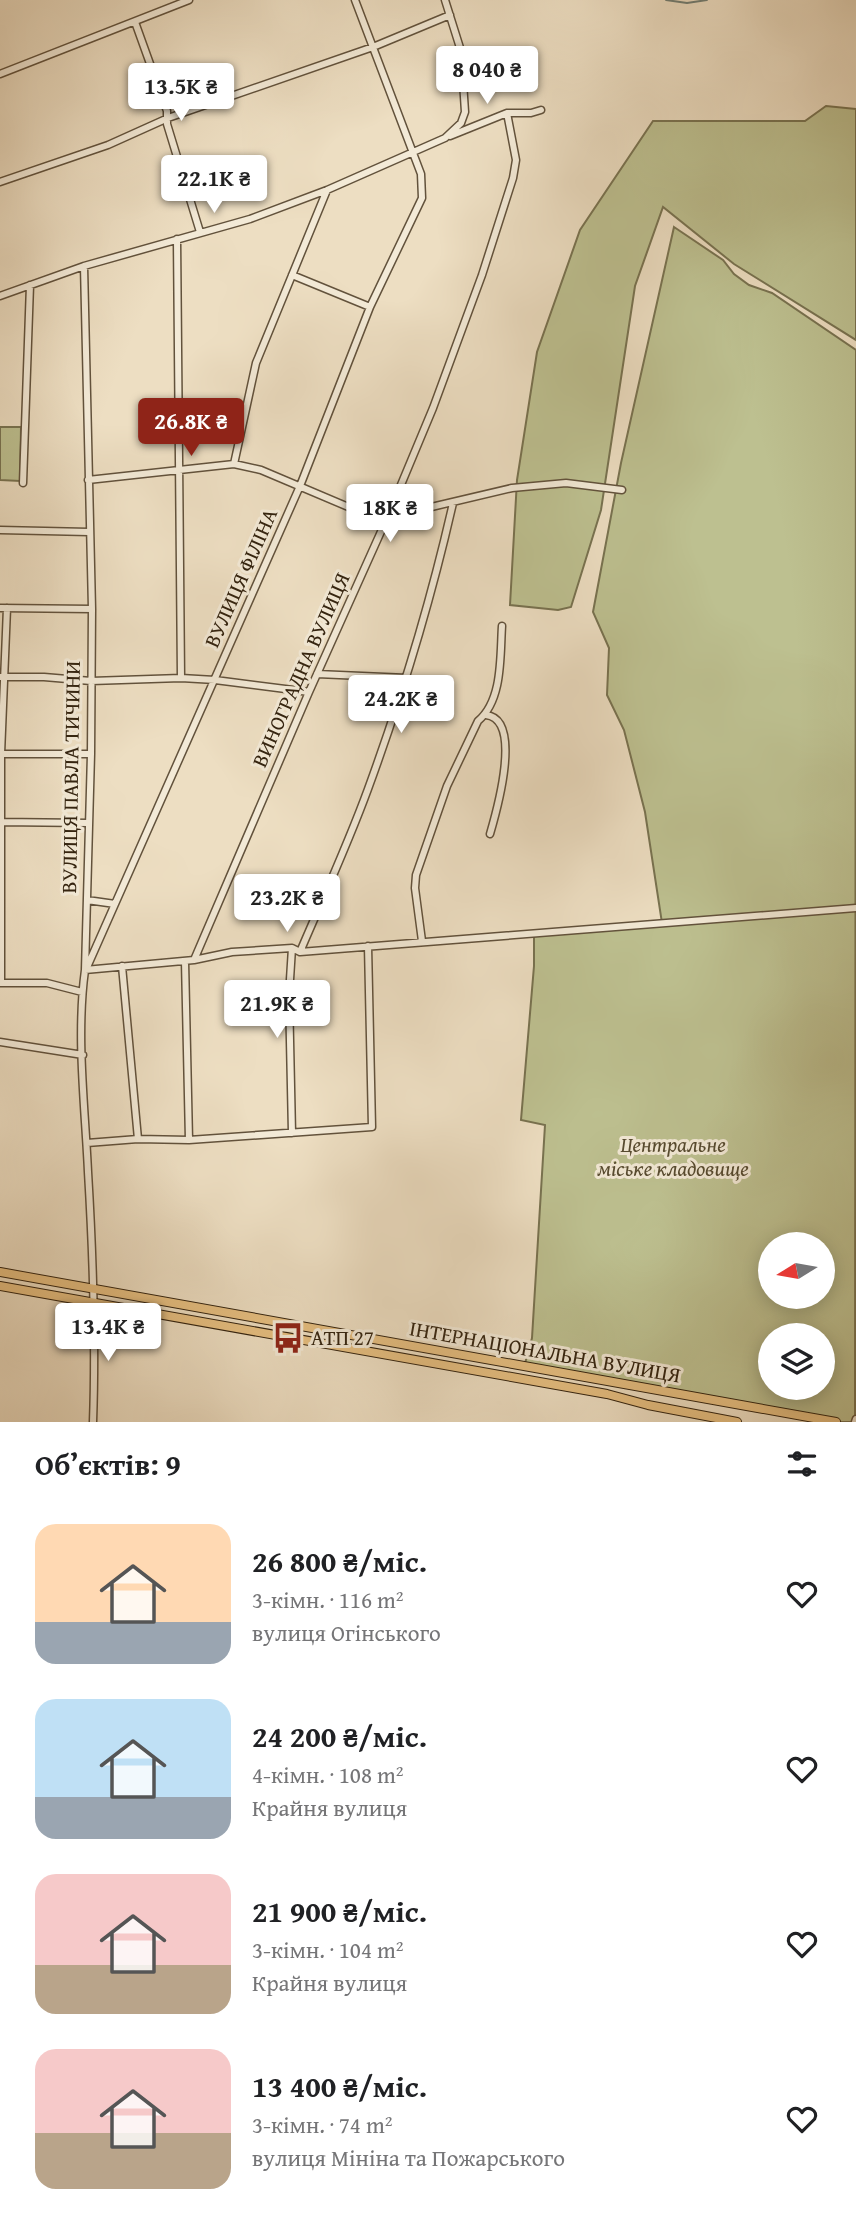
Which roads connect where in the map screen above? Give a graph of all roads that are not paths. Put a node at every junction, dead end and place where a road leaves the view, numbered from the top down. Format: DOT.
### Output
graph roads {
  1 [pos="189,0"];
  2 [pos="355,0"];
  3 [pos="446,0"];
  4 [pos="450,15"];
  5 [pos="135,22"];
  6 [pos="373,47"];
  7 [pos="0,74"];
  8 [pos="541,110"];
  9 [pos="507,113"];
  10 [pos="168,118"];
  11 [pos="445,138"];
  12 [pos="413,152"];
  13 [pos="0,182"];
  14 [pos="327,190"];
  15 [pos="200,232"];
  16 [pos="177,239"];
  17 [pos="84,266"];
  18 [pos="292,275"];
  19 [pos="30,285"];
  20 [pos="0,296"];
  21 [pos="370,307"];
  22 [pos="234,464"];
  23 [pos="177,472"];
  24 [pos="88,480"];
  25 [pos="23,483"];
  26 [pos="300,486"];
  27 [pos="622,490"];
  28 [pos="453,503"];
  29 [pos="389,513"];
  30 [pos="0,530"];
  31 [pos="89,532"];
  32 [pos="4,608"];
  33 [pos="92,609"];
  34 [pos="502,626"];
  35 [pos="317,674"];
  36 [pos="2,677"];
  37 [pos="181,678"];
  38 [pos="407,678"];
  39 [pos="215,680"];
  40 [pos="91,681"];
  41 [pos="309,692"];
  42 [pos="486,715"];
  43 [pos="1,754"];
  44 [pos="91,754"];
  45 [pos="1,822"];
  46 [pos="88,823"];
  47 [pos="490,834"];
  48 [pos="87,900"];
  49 [pos="115,904"];
  50 [pos="856,908"];
  51 [pos="422,941"];
  52 [pos="368,946"];
  53 [pos="292,947"];
  54 [pos="300,952"];
  55 [pos="194,960"];
  56 [pos="185,961"];
  57 [pos="122,966"];
  58 [pos="85,970"];
  59 [pos="0,983"];
  60 [pos="82,992"];
  61 [pos="0,1042"];
  62 [pos="83,1055"];
  63 [pos="292,1133"];
  64 [pos="138,1139"];
  65 [pos="189,1140"];
  66 [pos="87,1143"];
  67 [pos="0,1272"];
  68 [pos="0,1286"];
  69 [pos="94,1288"];
  70 [pos="93,1304"];
  71 [pos="93,1422"];
  72 [pos="737,1422"];
  73 [pos="836,1422"];
  1 -- 5 [label="street"];
  2 -- 6 [label="street"];
  3 -- 4 [label="street"];
  4 -- 6 [label="street"];
  4 -- 11 [label="street"];
  5 -- 7 [label="street"];
  5 -- 10 [label="street"];
  6 -- 10 [label="street"];
  6 -- 12 [label="street"];
  8 -- 9 [label="street"];
  9 -- 11 [label="street"];
  9 -- 29 [label="street, ВИНОГРАДНА ВУЛИЦЯ"];
  10 -- 13 [label="street"];
  10 -- 15 [label="street"];
  11 -- 12 [label="street"];
  12 -- 14 [label="street"];
  12 -- 21 [label="street, ВУЛИЦЯ ФІЛІНА"];
  14 -- 15 [label="street"];
  14 -- 18 [label="street"];
  15 -- 16 [label="street"];
  16 -- 17 [label="street"];
  16 -- 23 [label="street"];
  17 -- 19 [label="street"];
  17 -- 24 [label="street, ВУЛИЦЯ ПАВЛА ТИЧИНИ"];
  18 -- 21 [label="street"];
  18 -- 22 [label="street"];
  19 -- 20 [label="street"];
  19 -- 25 [label="street"];
  21 -- 26 [label="street, ВУЛИЦЯ ФІЛІНА"];
  22 -- 23 [label="street"];
  22 -- 26 [label="street"];
  23 -- 24 [label="street"];
  23 -- 37 [label="street"];
  24 -- 31 [label="street, ВУЛИЦЯ ПАВЛА ТИЧИНИ"];
  26 -- 29 [label="street"];
  26 -- 39 [label="street, ВУЛИЦЯ ФІЛІНА"];
  27 -- 28 [label="street"];
  28 -- 29 [label="street"];
  28 -- 38 [label="street"];
  29 -- 35 [label="street, ВИНОГРАДНА ВУЛИЦЯ"];
  30 -- 31 [label="street"];
  31 -- 33 [label="street, ВУЛИЦЯ ПАВЛА ТИЧИНИ"];
  32 -- 33 [label="street"];
  32 -- 36 [label="street"];
  33 -- 40 [label="street, ВУЛИЦЯ ПАВЛА ТИЧИНИ"];
  34 -- 42 [label="street"];
  35 -- 38 [label="street"];
  35 -- 41 [label="street, ВИНОГРАДНА ВУЛИЦЯ"];
  36 -- 40 [label="street"];
  36 -- 43 [label="street"];
  37 -- 39 [label="street"];
  37 -- 40 [label="street"];
  38 -- 54 [label="street"];
  39 -- 41 [label="street"];
  39 -- 49 [label="street, ВУЛИЦЯ ФІЛІНА"];
  40 -- 44 [label="street, ВУЛИЦЯ ПАВЛА ТИЧИНИ"];
  41 -- 55 [label="street, ВИНОГРАДНА ВУЛИЦЯ"];
  42 -- 47 [label="street"];
  42 -- 51 [label="street"];
  43 -- 44 [label="street"];
  43 -- 45 [label="street"];
  44 -- 46 [label="street, ВУЛИЦЯ ПАВЛА ТИЧИНИ"];
  45 -- 46 [label="street"];
  45 -- 59 [label="street"];
  46 -- 48 [label="street, ВУЛИЦЯ ПАВЛА ТИЧИНИ"];
  48 -- 49 [label="street"];
  48 -- 58 [label="street, ВУЛИЦЯ ПАВЛА ТИЧИНИ"];
  49 -- 58 [label="street, ВУЛИЦЯ ФІЛІНА"];
  50 -- 51 [label="street"];
  51 -- 52 [label="street"];
  52 -- 54 [label="street"];
  52 -- 63 [label="street"];
  53 -- 54 [label="street"];
  53 -- 55 [label="street"];
  53 -- 63 [label="street"];
  55 -- 56 [label="street"];
  56 -- 57 [label="street"];
  56 -- 65 [label="street"];
  57 -- 58 [label="street"];
  57 -- 64 [label="street"];
  58 -- 60 [label="street, ВУЛИЦЯ ПАВЛА ТИЧИНИ"];
  59 -- 60 [label="street"];
  60 -- 62 [label="street, ВУЛИЦЯ ПАВЛА ТИЧИНИ"];
  61 -- 62 [label="street"];
  62 -- 66 [label="street, ВУЛИЦЯ ПАВЛА ТИЧИНИ"];
  63 -- 65 [label="street"];
  64 -- 65 [label="street"];
  64 -- 66 [label="street"];
  66 -- 69 [label="street, ВУЛИЦЯ ПАВЛА ТИЧИНИ"];
  67 -- 69 [label="main road, ІНТЕРНАЦІОНАЛЬНА ВУЛИЦЯ"];
  68 -- 70 [label="main road, ІНТЕРНАЦІОНАЛЬНА ВУЛИЦЯ"];
  69 -- 70 [label="street, ВУЛИЦЯ ПАВЛА ТИЧИНИ"];
  69 -- 73 [label="main road, ІНТЕРНАЦІОНАЛЬНА ВУЛИЦЯ"];
  70 -- 71 [label="street, ВУЛИЦЯ ПАВЛА ТИЧИНИ"];
  70 -- 72 [label="main road, ІНТЕРНАЦІОНАЛЬНА ВУЛИЦЯ"];
}
